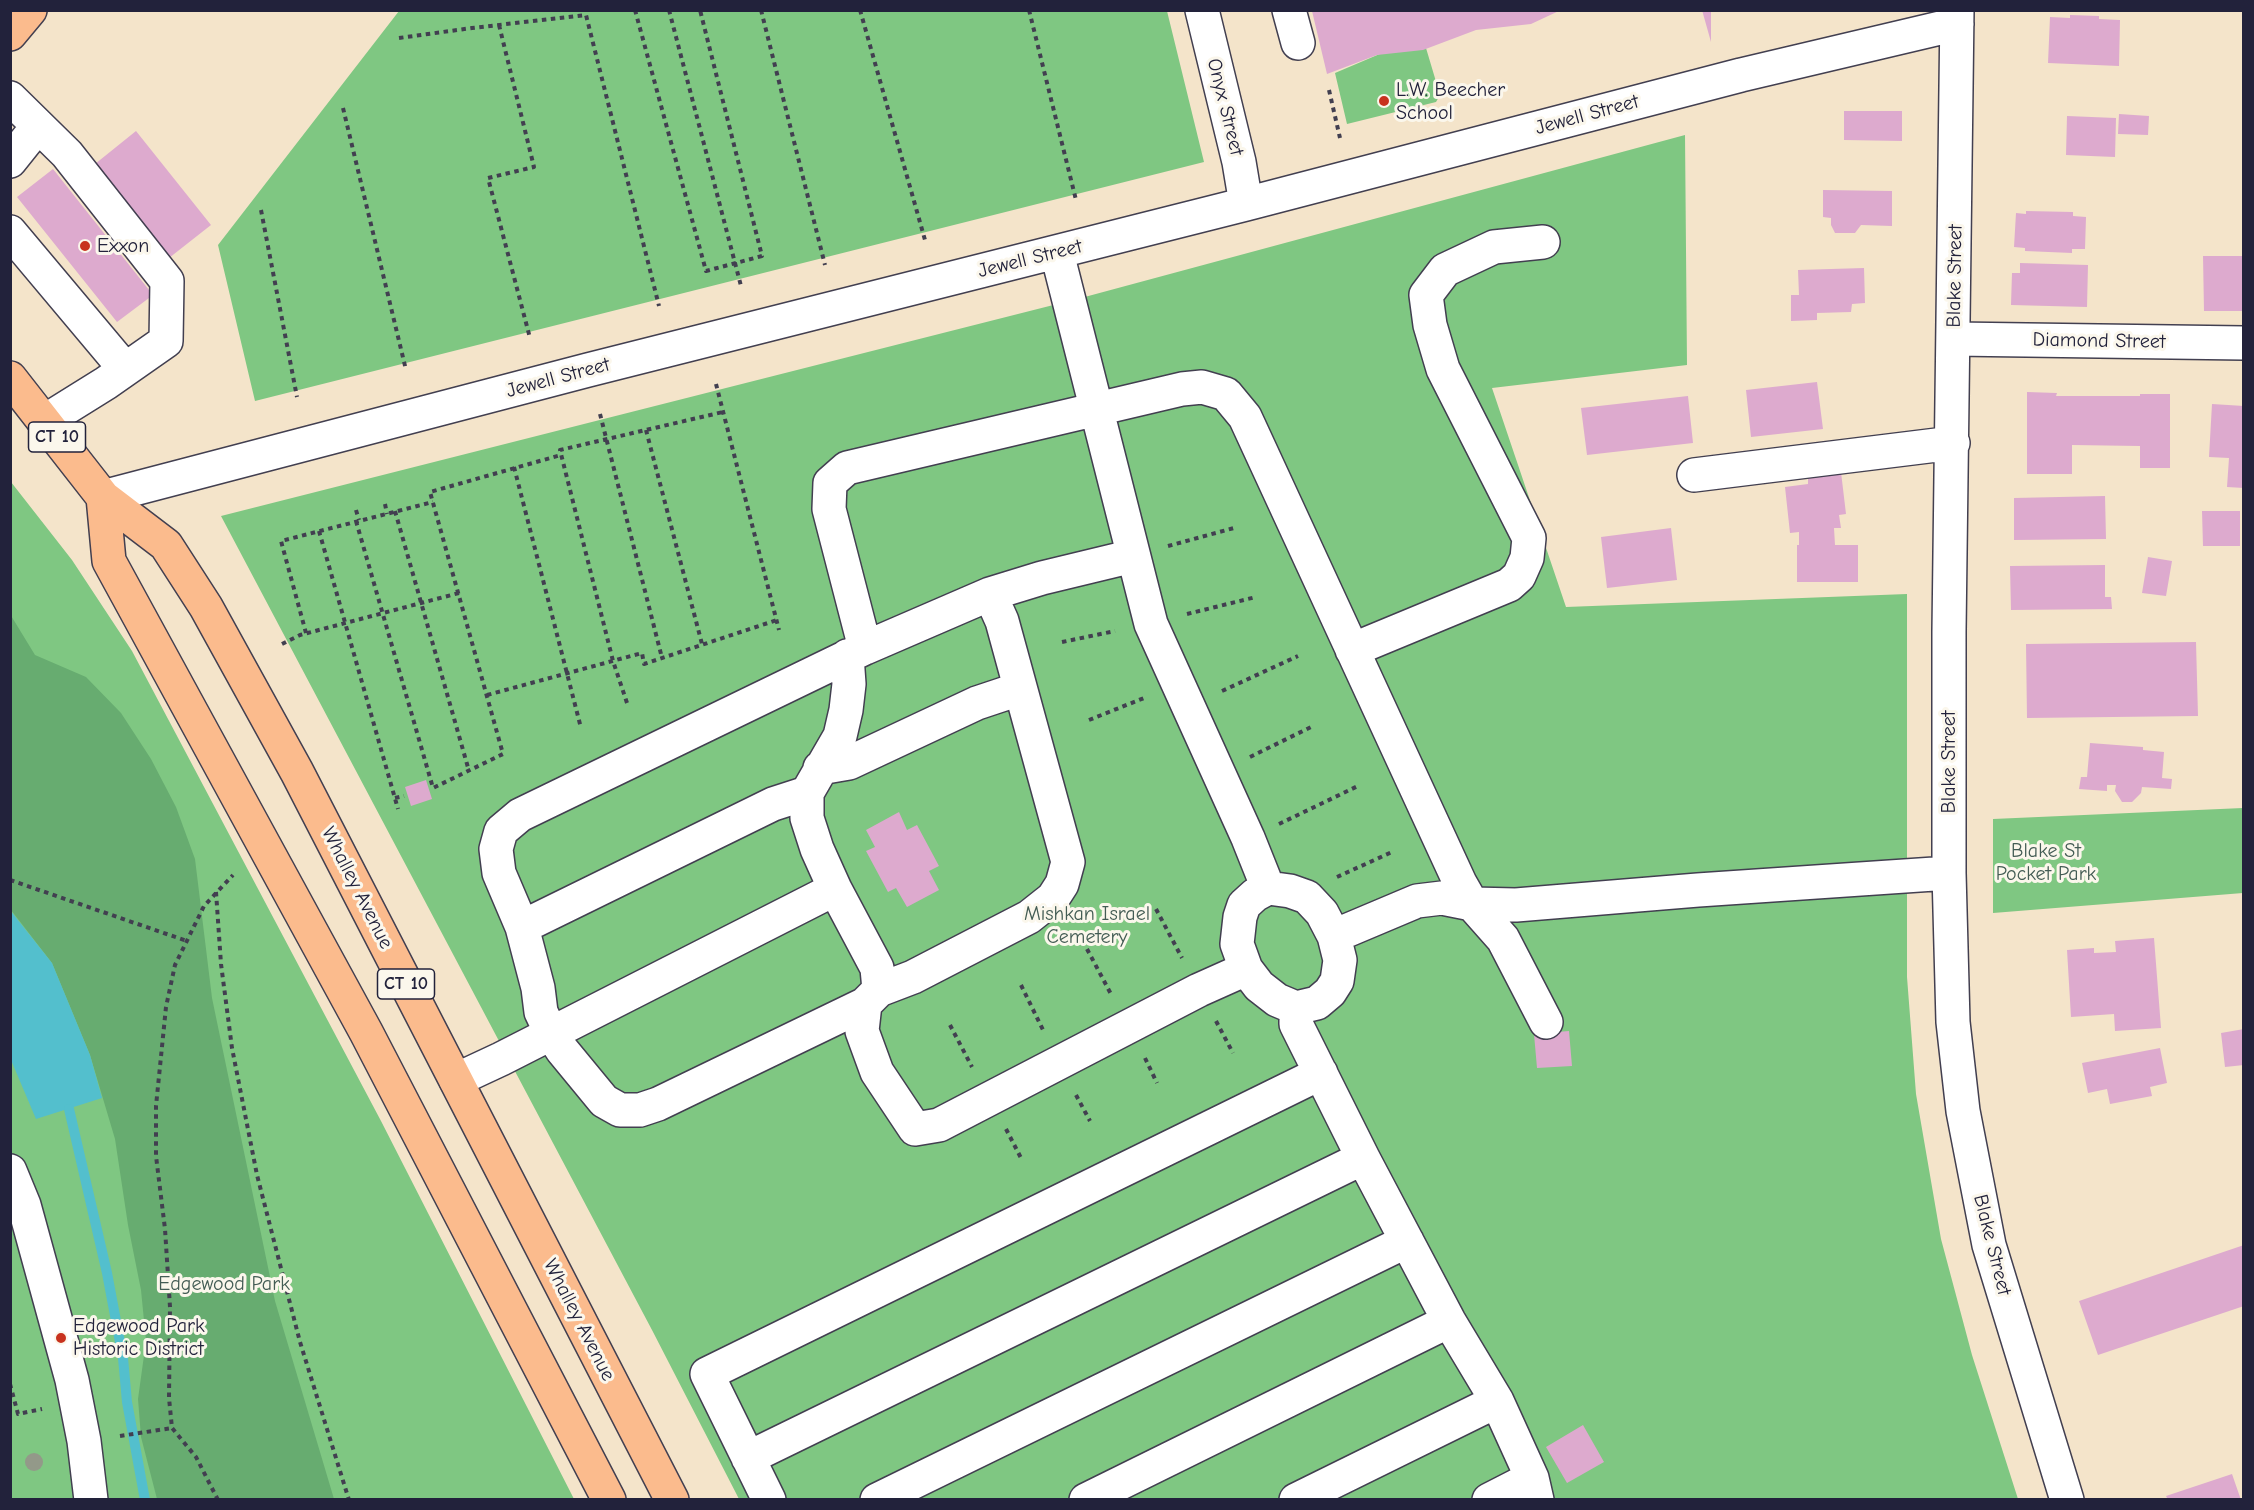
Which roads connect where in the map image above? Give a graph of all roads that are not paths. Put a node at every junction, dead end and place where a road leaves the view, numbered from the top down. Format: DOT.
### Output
graph roads {
  1 [pos="30,10"];
  2 [pos="1202,10"];
  3 [pos="1289,10"];
  4 [pos="1957,17"];
  5 [pos="10,33"];
  6 [pos="1298,43"];
  7 [pos="10,98"];
  8 [pos="38,126"];
  9 [pos="10,161"];
  10 [pos="1246,204"];
  11 [pos="10,232"];
  12 [pos="1544,242"];
  13 [pos="1057,253"];
  14 [pos="1954,339"];
  15 [pos="2244,343"];
  16 [pos="126,369"];
  17 [pos="10,378"];
  18 [pos="1096,411"];
  19 [pos="45,421"];
  20 [pos="1953,442"];
  21 [pos="1694,474"];
  22 [pos="103,497"];
  23 [pos="1133,556"];
  24 [pos="990,594"];
  25 [pos="1352,650"];
  26 [pos="856,652"];
  27 [pos="1019,689"];
  28 [pos="814,781"];
  29 [pos="1949,873"];
  30 [pos="1268,888"];
  31 [pos="835,889"];
  32 [pos="1472,904"];
  33 [pos="522,927"];
  34 [pos="1334,936"];
  35 [pos="1246,969"];
  36 [pos="872,997"];
  37 [pos="1296,1008"];
  38 [pos="1545,1022"];
  39 [pos="551,1033"];
  40 [pos="1321,1073"];
  41 [pos="456,1080"];
  42 [pos="1363,1158"];
  43 [pos="10,1171"];
  44 [pos="1407,1241"];
  45 [pos="1449,1321"];
  46 [pos="1497,1401"];
  47 [pos="748,1458"];
  48 [pos="1534,1489"];
  49 [pos="91,1500"];
  50 [pos="609,1500"];
  51 [pos="672,1500"];
  52 [pos="769,1500"];
  53 [pos="878,1500"];
  54 [pos="1086,1500"];
  55 [pos="1296,1500"];
  56 [pos="1489,1500"];
  57 [pos="2067,1500"];
  1 -- 5 [label="main road"];
  2 -- 10 [label="street, Onyx Street"];
  3 -- 6 [label="street"];
  4 -- 10 [label="street, Jewell Street"];
  4 -- 14 [label="street, Blake Street"];
  7 -- 8 [label="street"];
  8 -- 9 [label="street"];
  8 -- 16 [label="street"];
  10 -- 13 [label="street, Jewell Street"];
  11 -- 16 [label="street"];
  12 -- 25 [label="street"];
  13 -- 18 [label="street"];
  13 -- 22 [label="street, Jewell Street"];
  14 -- 15 [label="street, Diamond Street"];
  14 -- 20 [label="street, Blake Street"];
  16 -- 19 [label="street"];
  17 -- 19 [label="main road, Whalley Avenue / CT 10"];
  18 -- 23 [label="street"];
  18 -- 25 [label="street"];
  18 -- 26 [label="street"];
  19 -- 22 [label="main road, Whalley Avenue / CT 10"];
  20 -- 21 [label="street"];
  20 -- 29 [label="street, Blake Street"];
  22 -- 41 [label="main road, Whalley Avenue / CT 10"];
  22 -- 50 [label="main road, CT 10"];
  23 -- 24 [label="street"];
  23 -- 30 [label="street"];
  24 -- 26 [label="street"];
  24 -- 27 [label="street"];
  25 -- 32 [label="street"];
  26 -- 28 [label="street"];
  26 -- 33 [label="street"];
  27 -- 28 [label="street"];
  27 -- 36 [label="street"];
  28 -- 31 [label="street"];
  28 -- 33 [label="street"];
  29 -- 32 [label="street"];
  29 -- 57 [label="street, Blake Street"];
  30 -- 34 [label="street"];
  30 -- 35 [label="street"];
  31 -- 36 [label="street"];
  31 -- 39 [label="street"];
  32 -- 34 [label="street"];
  32 -- 38 [label="street"];
  33 -- 39 [label="street"];
  34 -- 37 [label="street"];
  35 -- 36 [label="street"];
  35 -- 37 [label="street"];
  36 -- 39 [label="street"];
  37 -- 40 [label="street"];
  39 -- 41 [label="street"];
  40 -- 42 [label="street"];
  40 -- 47 [label="street"];
  41 -- 51 [label="main road, Whalley Avenue / CT 10"];
  42 -- 44 [label="street"];
  42 -- 47 [label="street"];
  43 -- 49 [label="street"];
  44 -- 45 [label="street"];
  44 -- 53 [label="street"];
  45 -- 46 [label="street"];
  45 -- 54 [label="street"];
  46 -- 48 [label="street"];
  46 -- 55 [label="street"];
  47 -- 52 [label="street"];
  48 -- 56 [label="street"];
}
